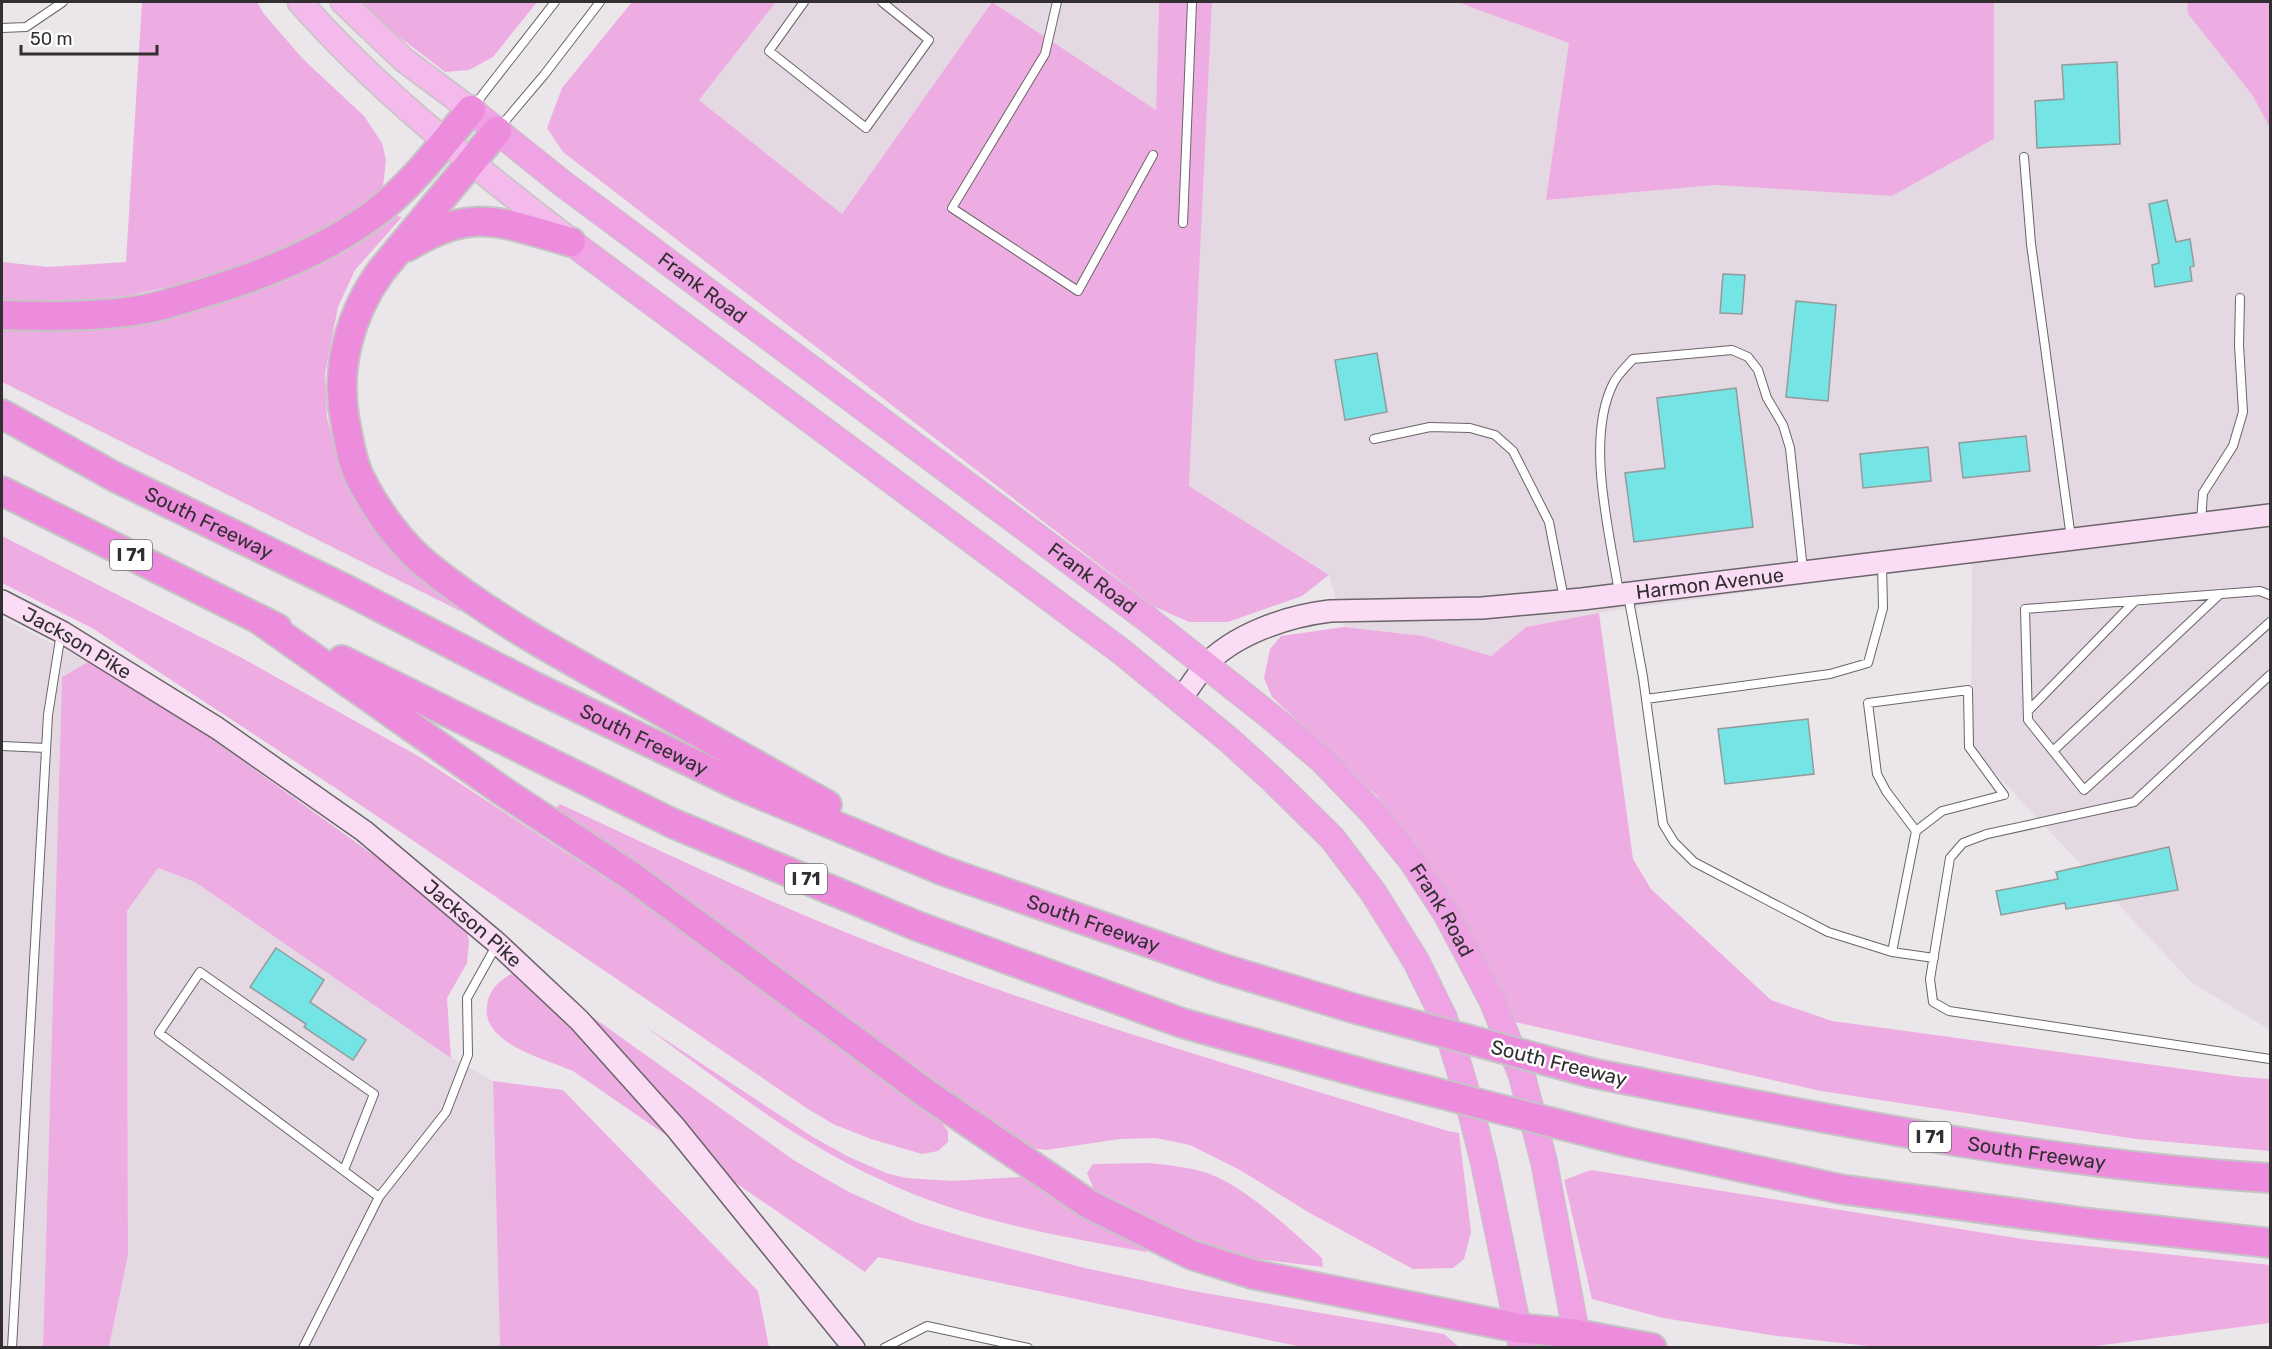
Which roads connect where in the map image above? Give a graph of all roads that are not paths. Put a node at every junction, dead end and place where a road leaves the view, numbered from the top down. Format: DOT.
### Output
graph roads {
  1 [pos="63,2"];
  2 [pos="300,2"];
  3 [pos="343,2"];
  4 [pos="555,2"];
  5 [pos="600,2"];
  6 [pos="804,2"];
  7 [pos="882,2"];
  8 [pos="1058,2"];
  9 [pos="1192,2"];
  10 [pos="2,28"];
  11 [pos="471,110"];
  12 [pos="497,131"];
  13 [pos="446,140"];
  14 [pos="1153,155"];
  15 [pos="2024,157"];
  16 [pos="471,161"];
  17 [pos="1183,223"];
  18 [pos="571,242"];
  19 [pos="395,254"];
  20 [pos="2240,297"];
  21 [pos="2,315"];
  22 [pos="2,414"];
  23 [pos="1374,439"];
  24 [pos="2,490"];
  25 [pos="2271,515"];
  26 [pos="2201,524"];
  27 [pos="2071,539"];
  28 [pos="1882,562"];
  29 [pos="1803,572"];
  30 [pos="1623,594"];
  31 [pos="2220,594"];
  32 [pos="2271,595"];
  33 [pos="1564,601"];
  34 [pos="2135,601"];
  35 [pos="2,602"];
  36 [pos="260,620"];
  37 [pos="2271,622"];
  38 [pos="62,632"];
  39 [pos="1206,665"];
  40 [pos="2271,675"];
  41 [pos="1646,699"];
  42 [pos="1179,701"];
  43 [pos="2028,711"];
  44 [pos="2,746"];
  45 [pos="46,748"];
  46 [pos="2053,751"];
  47 [pos="1916,831"];
  48 [pos="944,871"];
  49 [pos="497,944"];
  50 [pos="1892,952"];
  51 [pos="1934,958"];
  52 [pos="2271,1059"];
  53 [pos="344,1170"];
  54 [pos="2271,1178"];
  55 [pos="379,1197"];
  56 [pos="2271,1242"];
  57 [pos="1520,1337"];
  58 [pos="1578,1341"];
  59 [pos="12,1347"];
  60 [pos="303,1347"];
  61 [pos="854,1347"];
  62 [pos="884,1347"];
  63 [pos="1028,1347"];
  64 [pos="1652,1347"];
  1 -- 10 [label="lane"];
  2 -- 13 [label="main road"];
  3 -- 11 [label="main road, Frank Road"];
  4 -- 11 [label="lane"];
  5 -- 12 [label="lane"];
  6 -- 7 [label="lane"];
  8 -- 14 [label="lane"];
  9 -- 17 [label="lane"];
  11 -- 12 [label="highway, Frank Road"];
  11 -- 13 [label="highway"];
  12 -- 16 [label="highway"];
  12 -- 39 [label="highway, Frank Road"];
  13 -- 16 [label="main road"];
  13 -- 21 [label="highway"];
  15 -- 27 [label="lane"];
  16 -- 18 [label="main road"];
  16 -- 19 [label="highway"];
  18 -- 19 [label="highway"];
  18 -- 42 [label="highway"];
  19 -- 48 [label="highway"];
  20 -- 26 [label="lane"];
  22 -- 48 [label="highway, South Freeway / I 71"];
  23 -- 33 [label="lane"];
  24 -- 36 [label="highway, I 71"];
  25 -- 26 [label="main road, Harmon Avenue"];
  26 -- 27 [label="main road, Harmon Avenue"];
  27 -- 28 [label="main road, Harmon Avenue"];
  28 -- 29 [label="main road, Harmon Avenue"];
  28 -- 41 [label="lane"];
  29 -- 30 [label="main road, Harmon Avenue"];
  29 -- 30 [label="lane"];
  30 -- 33 [label="main road, Harmon Avenue"];
  30 -- 41 [label="lane"];
  31 -- 32 [label="lane"];
  31 -- 34 [label="lane"];
  31 -- 46 [label="lane"];
  33 -- 39 [label="main road, Harmon Avenue"];
  34 -- 43 [label="lane"];
  34 -- 43 [label="lane"];
  35 -- 38 [label="main road, Jackson Pike"];
  36 -- 56 [label="highway, I 71, bridge"];
  36 -- 57 [label="highway"];
  37 -- 46 [label="lane"];
  38 -- 45 [label="lane"];
  38 -- 49 [label="main road, Jackson Pike"];
  39 -- 42 [label="main road, Harmon Avenue"];
  39 -- 58 [label="highway, Frank Road"];
  40 -- 51 [label="lane"];
  41 -- 50 [label="lane"];
  42 -- 57 [label="highway"];
  43 -- 46 [label="lane"];
  44 -- 45 [label="lane"];
  45 -- 59 [label="lane"];
  47 -- 47 [label="lane"];
  47 -- 50 [label="lane"];
  48 -- 54 [label="highway, South Freeway / I 71, bridge"];
  49 -- 55 [label="lane"];
  49 -- 61 [label="main road, Jackson Pike"];
  50 -- 51 [label="lane"];
  51 -- 52 [label="lane"];
  53 -- 53 [label="lane"];
  53 -- 55 [label="lane"];
  55 -- 60 [label="lane"];
  57 -- 58 [label="highway"];
  58 -- 64 [label="highway"];
  62 -- 63 [label="lane"];
}
